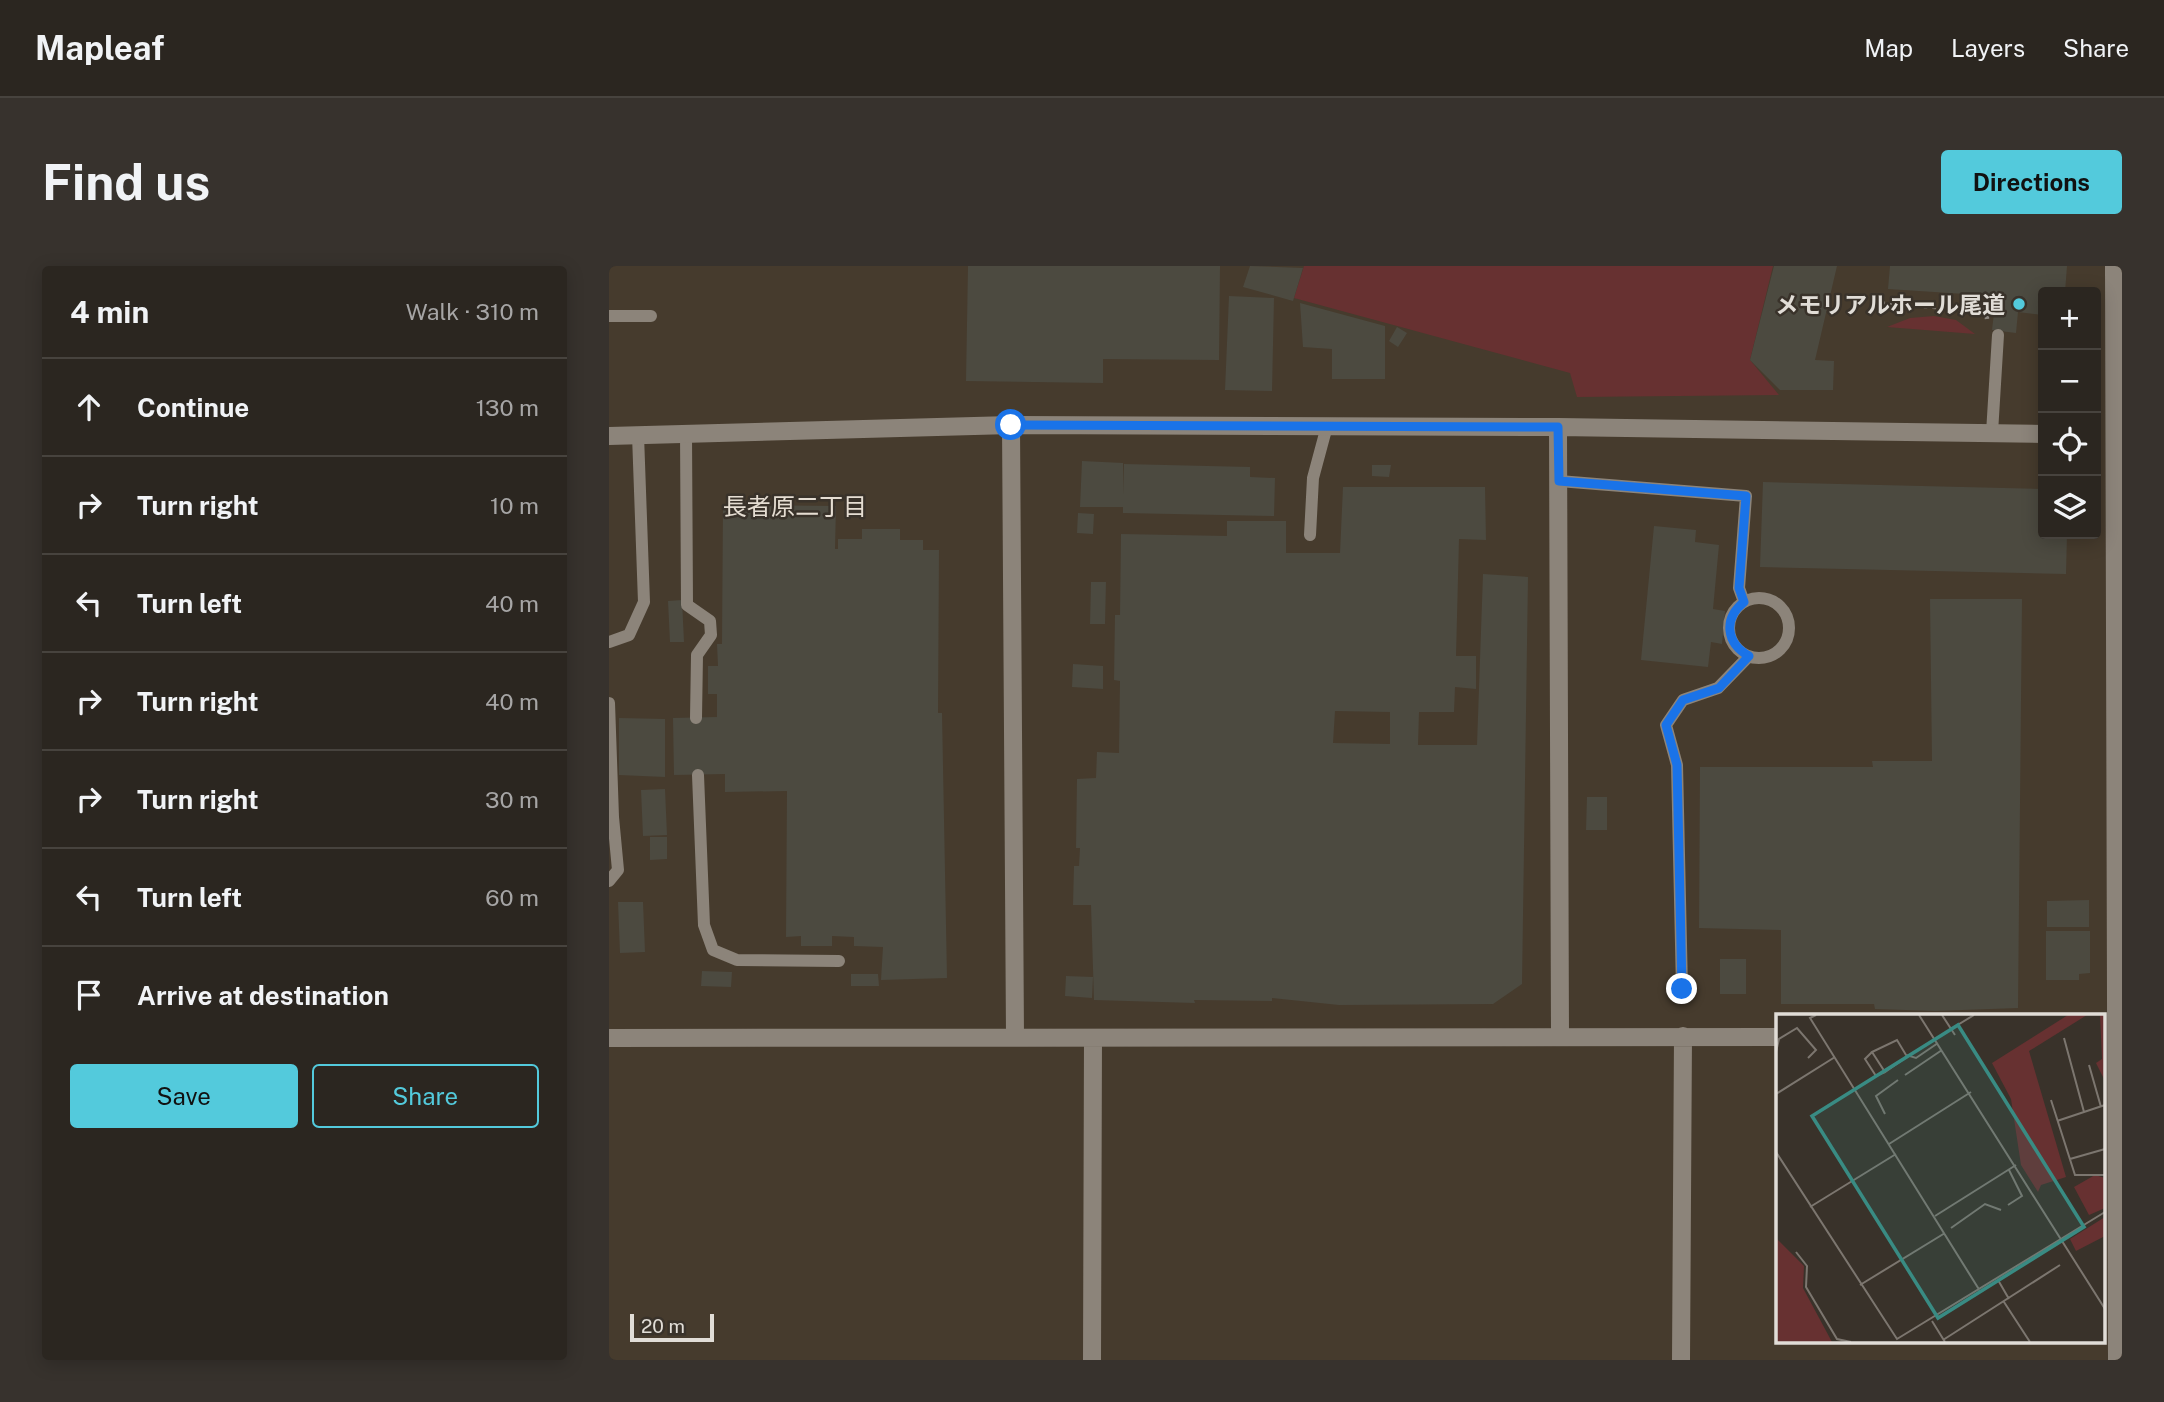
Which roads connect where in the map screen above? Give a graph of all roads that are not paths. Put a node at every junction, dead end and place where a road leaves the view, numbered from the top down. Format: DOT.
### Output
graph roads {
  1 [pos="2114,266"];
  2 [pos="609,316"];
  3 [pos="651,316"];
  4 [pos="1997,335"];
  5 [pos="1011,425"];
  6 [pos="1327,426"];
  7 [pos="1558,427"];
  8 [pos="686,433"];
  9 [pos="1992,433"];
  10 [pos="2038,434"];
  11 [pos="638,435"];
  12 [pos="2111,435"];
  13 [pos="609,436"];
  14 [pos="1559,481"];
  15 [pos="1310,535"];
  16 [pos="1744,602"];
  17 [pos="609,642"];
  18 [pos="1749,656"];
  19 [pos="609,703"];
  20 [pos="697,718"];
  21 [pos="698,775"];
  22 [pos="611,817"];
  23 [pos="609,881"];
  24 [pos="2119,912"];
  25 [pos="839,961"];
  26 [pos="1682,989"];
  27 [pos="1560,1036"];
  28 [pos="1683,1036"];
  29 [pos="1015,1037"];
  30 [pos="1776,1037"];
  31 [pos="609,1038"];
  32 [pos="1093,1038"];
  33 [pos="2109,1041"];
  34 [pos="1092,1360"];
  35 [pos="1681,1360"];
  36 [pos="2117,1360"];
  1 -- 12 [label="street"];
  2 -- 3 [label="lane"];
  4 -- 9 [label="lane"];
  5 -- 6 [label="street"];
  5 -- 8 [label="street"];
  5 -- 29 [label="street"];
  6 -- 7 [label="street"];
  6 -- 15 [label="lane"];
  7 -- 9 [label="street"];
  7 -- 14 [label="street"];
  8 -- 11 [label="street"];
  8 -- 20 [label="lane"];
  9 -- 10 [label="street"];
  11 -- 13 [label="street"];
  11 -- 17 [label="lane"];
  12 -- 24 [label="street"];
  14 -- 16 [label="lane"];
  14 -- 27 [label="street"];
  16 -- 18 [label="lane"];
  16 -- 18 [label="lane"];
  18 -- 26 [label="lane"];
  19 -- 22 [label="lane"];
  21 -- 25 [label="lane"];
  22 -- 23 [label="lane"];
  24 -- 33 [label="street"];
  27 -- 28 [label="street"];
  27 -- 32 [label="street"];
  28 -- 30 [label="street"];
  28 -- 35 [label="street"];
  29 -- 31 [label="street"];
  29 -- 32 [label="street"];
  32 -- 34 [label="street"];
  33 -- 36 [label="street"];
}
